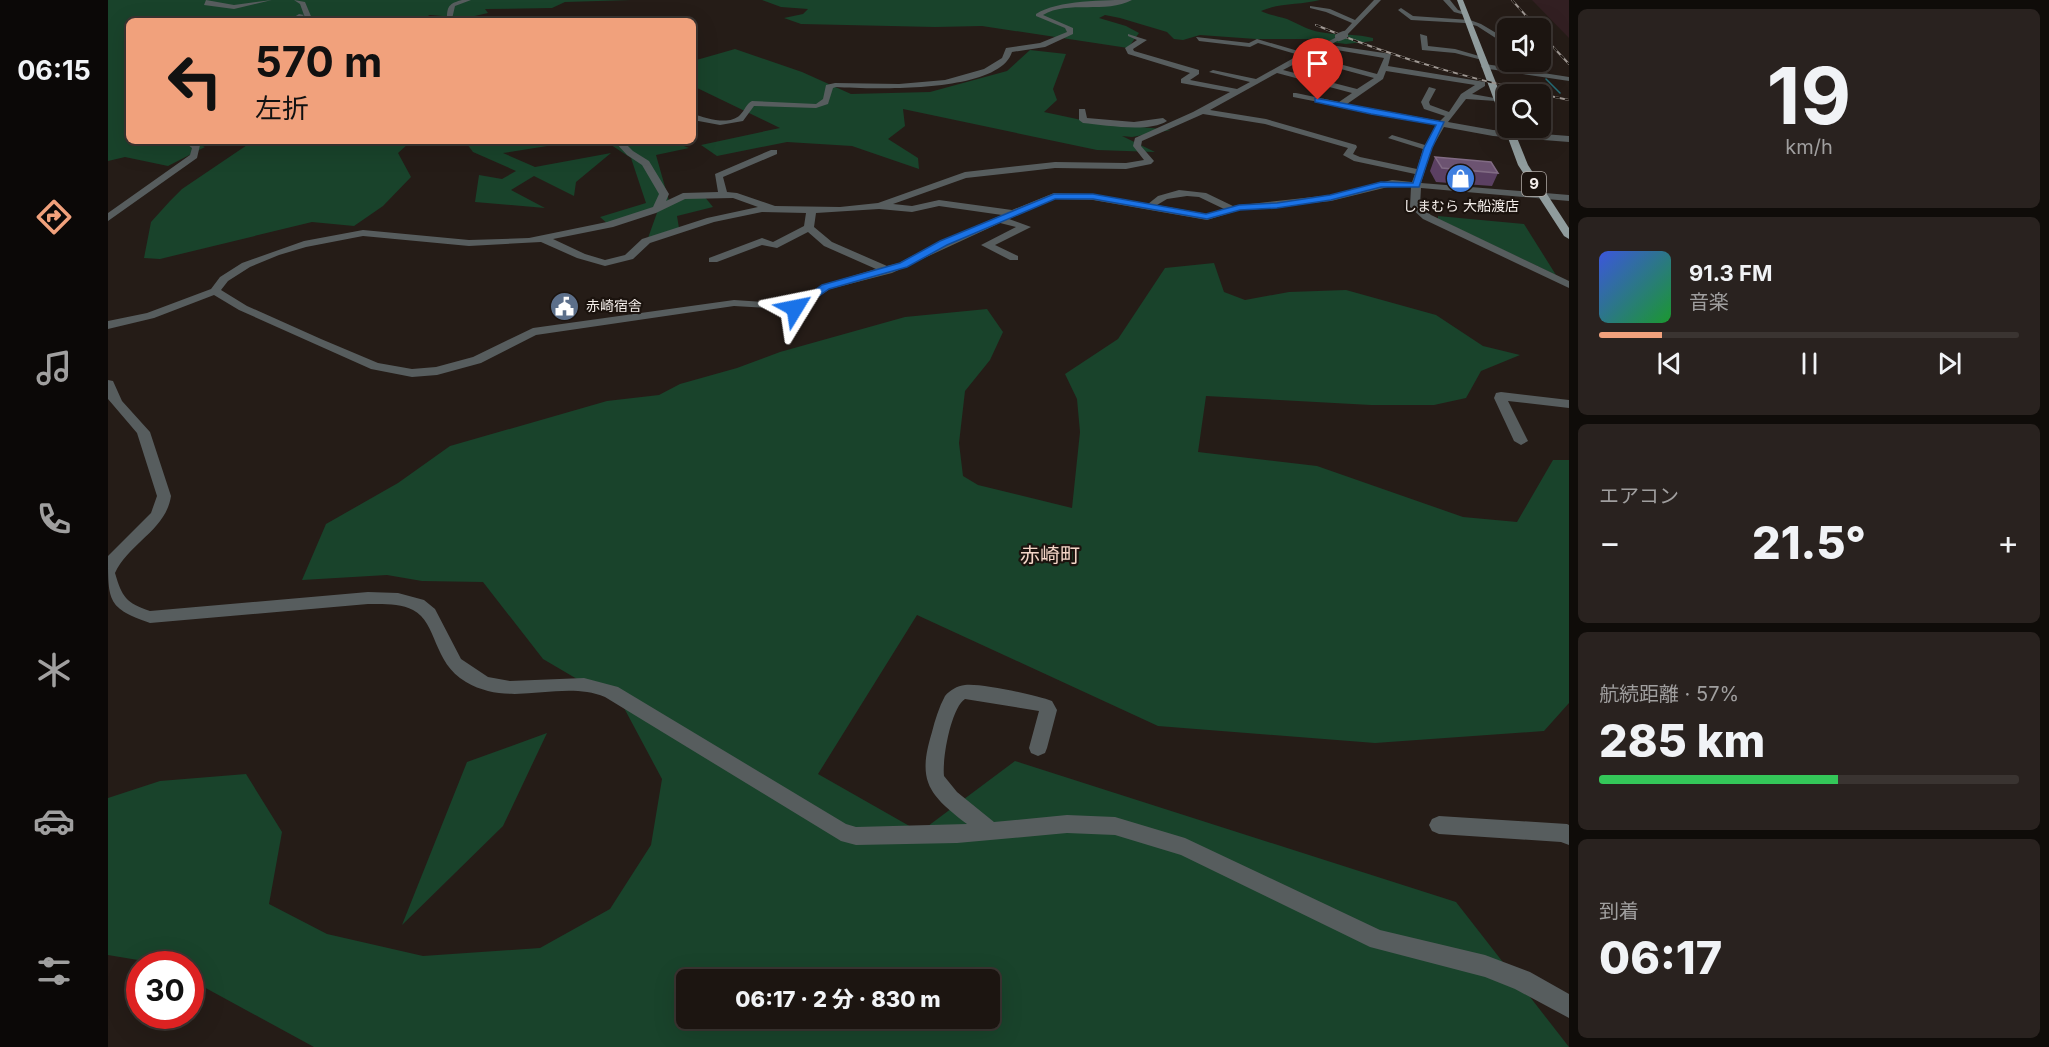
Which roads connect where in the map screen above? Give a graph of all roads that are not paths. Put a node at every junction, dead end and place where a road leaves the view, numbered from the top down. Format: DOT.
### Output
graph roads {
  1 [pos="210,0"];
  2 [pos="269,0"];
  3 [pos="297,0"];
  4 [pos="468,0"];
  5 [pos="1129,0"];
  6 [pos="1378,0"];
  7 [pos="1446,0"];
  8 [pos="1460,0"];
  9 [pos="1312,7"];
  10 [pos="1401,10"];
  11 [pos="301,15"];
  12 [pos="296,18"];
  13 [pos="309,18"];
  14 [pos="450,18"];
  15 [pos="1467,19"];
  16 [pos="1357,23"];
  17 [pos="1130,35"];
  18 [pos="1423,36"];
  19 [pos="1497,37"];
  20 [pos="1199,39"];
  21 [pos="1325,46"];
  22 [pos="1305,57"];
  23 [pos="1484,62"];
  24 [pos="1291,64"];
  25 [pos="1302,67"];
  26 [pos="1250,70"];
  27 [pos="1277,71"];
  28 [pos="1213,72"];
  29 [pos="1382,72"];
  30 [pos="1529,73"];
  31 [pos="1269,75"];
  32 [pos="1569,79"];
  33 [pos="1256,81"];
  34 [pos="1358,81"];
  35 [pos="1369,84"];
  36 [pos="1432,89"];
  37 [pos="1236,91"];
  38 [pos="1358,92"];
  39 [pos="1296,95"];
  40 [pos="1464,96"];
  41 [pos="1496,99"];
  42 [pos="1340,105"];
  43 [pos="1082,111"];
  44 [pos="1198,112"];
  45 [pos="1451,115"];
  46 [pos="696,118"];
  47 [pos="1441,124"];
  48 [pos="1497,128"];
  49 [pos="1551,136"];
  50 [pos="1392,138"];
  51 [pos="1512,138"];
  52 [pos="1569,139"];
  53 [pos="192,144"];
  54 [pos="621,144"];
  55 [pos="1428,148"];
  56 [pos="774,152"];
  57 [pos="1420,172"];
  58 [pos="1416,185"];
  59 [pos="723,195"];
  60 [pos="1541,196"];
  61 [pos="1569,198"];
  62 [pos="879,206"];
  63 [pos="1151,207"];
  64 [pos="657,208"];
  65 [pos="771,208"];
  66 [pos="1232,209"];
  67 [pos="811,210"];
  68 [pos="1011,213"];
  69 [pos="108,218"];
  70 [pos="1001,220"];
  71 [pos="809,228"];
  72 [pos="1569,236"];
  73 [pos="543,239"];
  74 [pos="1014,258"];
  75 [pos="714,260"];
  76 [pos="888,271"];
  77 [pos="1569,285"];
  78 [pos="215,291"];
  79 [pos="108,325"];
  80 [pos="108,384"];
  81 [pos="1569,404"];
  82 [pos="1521,441"];
  83 [pos="108,573"];
  84 [pos="1038,748"];
  85 [pos="1439,825"];
  86 [pos="988,829"];
  87 [pos="1569,836"];
  88 [pos="1569,1007"];
  1 -- 2 [label="street"];
  3 -- 13 [label="street"];
  4 -- 14 [label="street"];
  5 -- 46 [label="street"];
  6 -- 16 [label="street"];
  7 -- 15 [label="street"];
  8 -- 15 [label="main road, 9"];
  9 -- 16 [label="street"];
  10 -- 15 [label="street"];
  11 -- 12 [label="street"];
  15 -- 19 [label="street"];
  15 -- 23 [label="main road, 9"];
  16 -- 21 [label="street"];
  17 -- 37 [label="street"];
  18 -- 23 [label="street"];
  20 -- 22 [label="street"];
  21 -- 22 [label="street"];
  21 -- 29 [label="street"];
  22 -- 24 [label="street"];
  22 -- 29 [label="street"];
  23 -- 30 [label="street"];
  23 -- 41 [label="main road, 9"];
  24 -- 25 [label="street"];
  24 -- 27 [label="street"];
  26 -- 31 [label="street"];
  27 -- 31 [label="street"];
  27 -- 38 [label="street"];
  28 -- 33 [label="street"];
  29 -- 35 [label="street"];
  29 -- 40 [label="street"];
  30 -- 32 [label="street"];
  31 -- 33 [label="street"];
  33 -- 37 [label="street"];
  34 -- 35 [label="street"];
  35 -- 38 [label="street"];
  36 -- 45 [label="street"];
  37 -- 44 [label="street"];
  38 -- 42 [label="street"];
  39 -- 42 [label="street"];
  40 -- 41 [label="street"];
  40 -- 45 [label="street"];
  42 -- 47 [label="street"];
  43 -- 44 [label="street"];
  44 -- 57 [label="street"];
  44 -- 62 [label="street"];
  45 -- 47 [label="street"];
  47 -- 48 [label="street"];
  47 -- 55 [label="street"];
  49 -- 52 [label="street"];
  50 -- 55 [label="street"];
  51 -- 60 [label="main road, 9"];
  53 -- 69 [label="street"];
  54 -- 64 [label="street"];
  55 -- 57 [label="street"];
  56 -- 59 [label="street"];
  57 -- 58 [label="street"];
  58 -- 60 [label="street"];
  58 -- 66 [label="street"];
  58 -- 77 [label="street"];
  59 -- 64 [label="street"];
  59 -- 65 [label="street"];
  60 -- 61 [label="street"];
  60 -- 72 [label="main road, 9"];
  62 -- 67 [label="street"];
  62 -- 68 [label="street"];
  63 -- 66 [label="street"];
  63 -- 66 [label="street"];
  63 -- 68 [label="street"];
  64 -- 73 [label="street"];
  65 -- 67 [label="street"];
  65 -- 73 [label="street"];
  67 -- 71 [label="street"];
  68 -- 70 [label="street"];
  70 -- 74 [label="street"];
  70 -- 76 [label="street"];
  71 -- 75 [label="street"];
  71 -- 76 [label="street"];
  73 -- 78 [label="street"];
  76 -- 78 [label="street"];
  78 -- 79 [label="street"];
  80 -- 83 [label="street"];
  81 -- 82 [label="street"];
  83 -- 86 [label="street"];
  84 -- 86 [label="street"];
  85 -- 87 [label="street"];
  86 -- 88 [label="street"];
}
